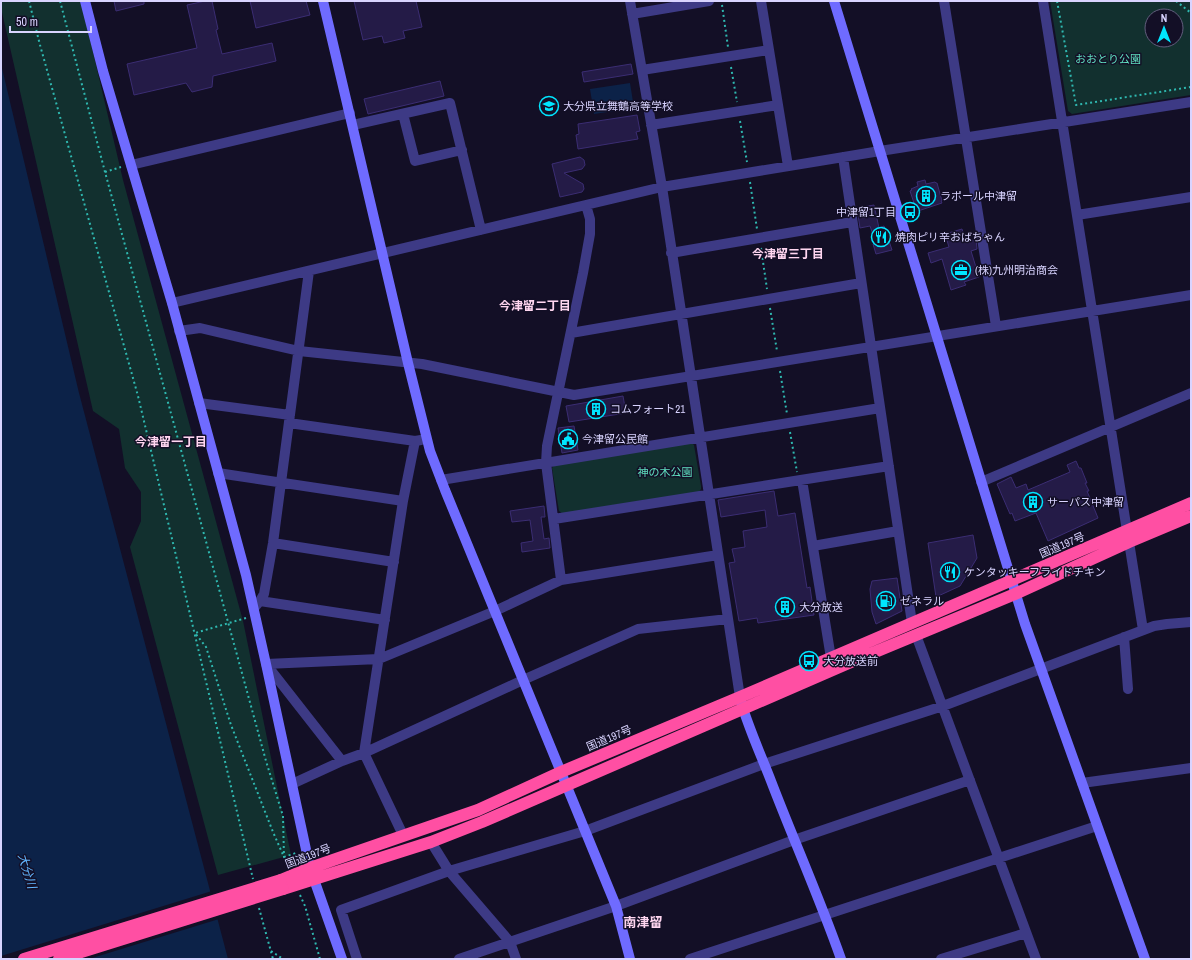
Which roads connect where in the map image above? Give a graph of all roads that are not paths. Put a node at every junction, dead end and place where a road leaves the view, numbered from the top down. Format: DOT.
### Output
graph roads {
  1 [pos="85,1"];
  2 [pos="323,1"];
  3 [pos="630,1"];
  4 [pos="709,1"];
  5 [pos="761,1"];
  6 [pos="834,1"];
  7 [pos="944,1"];
  8 [pos="1043,1"];
  9 [pos="632,14"];
  10 [pos="769,50"];
  11 [pos="642,70"];
  12 [pos="1191,102"];
  13 [pos="778,105"];
  14 [pos="350,114"];
  15 [pos="404,114"];
  16 [pos="1062,122"];
  17 [pos="352,125"];
  18 [pos="651,125"];
  19 [pos="966,137"];
  20 [pos="462,150"];
  21 [pos="880,150"];
  22 [pos="843,157"];
  23 [pos="131,165"];
  24 [pos="788,166"];
  25 [pos="662,187"];
  26 [pos="1191,197"];
  27 [pos="586,205"];
  28 [pos="1077,215"];
  29 [pos="852,222"];
  30 [pos="481,230"];
  31 [pos="383,253"];
  32 [pos="672,253"];
  33 [pos="309,271"];
  34 [pos="862,283"];
  35 [pos="1191,294"];
  36 [pos="172,303"];
  37 [pos="1092,311"];
  38 [pos="681,315"];
  39 [pos="996,326"];
  40 [pos="179,331"];
  41 [pos="571,333"];
  42 [pos="936,336"];
  43 [pos="871,347"];
  44 [pos="298,351"];
  45 [pos="408,363"];
  46 [pos="691,376"];
  47 [pos="559,392"];
  48 [pos="1191,393"];
  49 [pos="199,403"];
  50 [pos="880,408"];
  51 [pos="290,419"];
  52 [pos="1111,427"];
  53 [pos="700,437"];
  54 [pos="427,439"];
  55 [pos="415,441"];
  56 [pos="546,463"];
  57 [pos="889,466"];
  58 [pos="218,473"];
  59 [pos="441,480"];
  60 [pos="800,480"];
  61 [pos="981,482"];
  62 [pos="281,483"];
  63 [pos="709,495"];
  64 [pos="404,501"];
  65 [pos="1191,503"];
  66 [pos="1191,516"];
  67 [pos="554,519"];
  68 [pos="898,531"];
  69 [pos="1128,537"];
  70 [pos="272,543"];
  71 [pos="813,546"];
  72 [pos="718,555"];
  73 [pos="394,562"];
  74 [pos="561,580"];
  75 [pos="1012,581"];
  76 [pos="1015,594"];
  77 [pos="257,608"];
  78 [pos="495,611"];
  79 [pos="728,619"];
  80 [pos="385,620"];
  81 [pos="1191,622"];
  82 [pos="912,623"];
  83 [pos="1143,630"];
  84 [pos="916,635"];
  85 [pos="1124,637"];
  86 [pos="831,658"];
  87 [pos="379,659"];
  88 [pos="266,664"];
  89 [pos="1041,668"];
  90 [pos="523,680"];
  91 [pos="1128,688"];
  92 [pos="740,697"];
  93 [pos="943,706"];
  94 [pos="744,709"];
  95 [pos="364,753"];
  96 [pos="342,761"];
  97 [pos="764,764"];
  98 [pos="1191,768"];
  99 [pos="561,772"];
  100 [pos="970,780"];
  101 [pos="1082,783"];
  102 [pos="292,784"];
  103 [pos="568,786"];
  104 [pos="1097,826"];
  105 [pos="585,830"];
  106 [pos="403,835"];
  107 [pos="794,840"];
  108 [pos="431,842"];
  109 [pos="1000,858"];
  110 [pos="449,871"];
  111 [pos="312,874"];
  112 [pos="282,885"];
  113 [pos="616,906"];
  114 [pos="826,916"];
  115 [pos="1026,933"];
  116 [pos="510,942"];
  117 [pos="24,959"];
  118 [pos="59,959"];
  119 [pos="342,959"];
  120 [pos="357,959"];
  121 [pos="459,959"];
  122 [pos="516,959"];
  123 [pos="630,959"];
  124 [pos="690,959"];
  125 [pos="841,959"];
  126 [pos="941,959"];
  127 [pos="1036,959"];
  128 [pos="1145,959"];
  1 -- 23 [label="street"];
  2 -- 14 [label="street"];
  3 -- 9 [label="street"];
  4 -- 9 [label="street"];
  5 -- 10 [label="street"];
  6 -- 21 [label="street"];
  7 -- 19 [label="street"];
  8 -- 16 [label="street"];
  9 -- 11 [label="street"];
  10 -- 11 [label="street"];
  10 -- 13 [label="street"];
  11 -- 18 [label="street"];
  12 -- 16 [label="street"];
  13 -- 18 [label="street"];
  13 -- 24 [label="street"];
  14 -- 17 [label="street"];
  14 -- 23 [label="street"];
  15 -- 17 [label="street"];
  15 -- 20 [label="street"];
  15 -- 20 [label="street"];
  16 -- 19 [label="street"];
  16 -- 28 [label="street"];
  17 -- 31 [label="street"];
  18 -- 25 [label="street"];
  19 -- 21 [label="street"];
  19 -- 39 [label="street"];
  20 -- 30 [label="street"];
  21 -- 22 [label="street"];
  21 -- 42 [label="street"];
  22 -- 24 [label="street"];
  22 -- 29 [label="street"];
  23 -- 36 [label="street"];
  24 -- 25 [label="street"];
  25 -- 27 [label="street"];
  25 -- 32 [label="street"];
  26 -- 28 [label="street"];
  27 -- 30 [label="street"];
  27 -- 41 [label="street"];
  28 -- 37 [label="street"];
  29 -- 32 [label="street"];
  29 -- 34 [label="street"];
  30 -- 31 [label="street"];
  31 -- 33 [label="street"];
  31 -- 45 [label="street"];
  32 -- 38 [label="street"];
  33 -- 36 [label="street"];
  33 -- 44 [label="street"];
  34 -- 38 [label="street"];
  34 -- 43 [label="street"];
  35 -- 37 [label="street"];
  36 -- 40 [label="street"];
  37 -- 39 [label="street"];
  37 -- 52 [label="street"];
  38 -- 41 [label="street"];
  38 -- 46 [label="street"];
  39 -- 42 [label="street"];
  40 -- 44 [label="street"];
  40 -- 49 [label="street"];
  41 -- 47 [label="street"];
  42 -- 43 [label="street"];
  42 -- 61 [label="street"];
  43 -- 46 [label="street"];
  43 -- 50 [label="street"];
  44 -- 45 [label="street"];
  44 -- 51 [label="street"];
  45 -- 47 [label="street"];
  45 -- 54 [label="street"];
  46 -- 47 [label="street"];
  46 -- 53 [label="street"];
  47 -- 56 [label="street"];
  48 -- 52 [label="street"];
  49 -- 51 [label="street"];
  49 -- 58 [label="street"];
  50 -- 53 [label="street"];
  50 -- 57 [label="street"];
  51 -- 55 [label="street"];
  51 -- 62 [label="street"];
  52 -- 61 [label="street"];
  52 -- 69 [label="street"];
  53 -- 56 [label="street"];
  53 -- 63 [label="street"];
  54 -- 55 [label="street"];
  54 -- 59 [label="street"];
  55 -- 64 [label="street"];
  56 -- 59 [label="street"];
  56 -- 67 [label="street"];
  57 -- 60 [label="street"];
  57 -- 68 [label="street"];
  58 -- 62 [label="street"];
  58 -- 77 [label="street"];
  59 -- 78 [label="street"];
  60 -- 63 [label="street"];
  60 -- 71 [label="street"];
  61 -- 75 [label="street"];
  62 -- 64 [label="street"];
  62 -- 70 [label="street"];
  63 -- 67 [label="street"];
  63 -- 72 [label="street"];
  64 -- 73 [label="street"];
  65 -- 69 [label="highway, 国道197号"];
  66 -- 69 [label="highway, 国道197号"];
  67 -- 74 [label="street"];
  68 -- 71 [label="street"];
  68 -- 82 [label="street"];
  69 -- 75 [label="highway, 国道197号"];
  69 -- 76 [label="highway, 国道197号"];
  69 -- 83 [label="street"];
  70 -- 73 [label="street"];
  70 -- 77 [label="street"];
  71 -- 86 [label="street"];
  72 -- 74 [label="street"];
  72 -- 79 [label="street"];
  73 -- 80 [label="street"];
  74 -- 78 [label="street"];
  75 -- 76 [label="street"];
  75 -- 82 [label="highway, 国道197号"];
  76 -- 84 [label="highway, 国道197号"];
  76 -- 89 [label="street"];
  77 -- 80 [label="street"];
  77 -- 88 [label="street"];
  78 -- 87 [label="street"];
  78 -- 90 [label="street"];
  79 -- 90 [label="street"];
  79 -- 92 [label="street"];
  80 -- 87 [label="street"];
  81 -- 83 [label="street"];
  82 -- 86 [label="highway, 国道197号"];
  83 -- 85 [label="street"];
  84 -- 93 [label="street"];
  84 -- 94 [label="highway, 国道197号"];
  85 -- 89 [label="street"];
  85 -- 91 [label="street"];
  86 -- 92 [label="highway, 国道197号"];
  87 -- 88 [label="street"];
  87 -- 95 [label="street"];
  88 -- 96 [label="street"];
  88 -- 102 [label="street"];
  89 -- 93 [label="street"];
  89 -- 101 [label="street"];
  90 -- 95 [label="street"];
  90 -- 99 [label="street"];
  92 -- 94 [label="street"];
  92 -- 99 [label="highway, 国道197号"];
  93 -- 97 [label="street"];
  93 -- 100 [label="street"];
  94 -- 97 [label="street"];
  94 -- 103 [label="highway, 国道197号"];
  95 -- 96 [label="street"];
  95 -- 106 [label="street"];
  96 -- 102 [label="street"];
  97 -- 105 [label="street"];
  97 -- 107 [label="street"];
  98 -- 101 [label="street"];
  99 -- 103 [label="street"];
  99 -- 106 [label="highway, 国道197号"];
  100 -- 107 [label="street"];
  100 -- 109 [label="street"];
  101 -- 104 [label="street"];
  102 -- 111 [label="street"];
  103 -- 105 [label="street"];
  103 -- 108 [label="highway, 国道197号"];
  104 -- 109 [label="street"];
  104 -- 128 [label="street"];
  105 -- 110 [label="street"];
  105 -- 113 [label="street"];
  106 -- 111 [label="highway, 国道197号"];
  107 -- 113 [label="street"];
  107 -- 114 [label="street"];
  108 -- 110 [label="street"];
  108 -- 111 [label="highway, 国道197号"];
  109 -- 114 [label="street"];
  109 -- 115 [label="street"];
  110 -- 116 [label="street"];
  110 -- 120 [label="street"];
  111 -- 112 [label="highway, 国道197号"];
  111 -- 119 [label="street"];
  112 -- 117 [label="highway, 国道197号, bridge"];
  112 -- 118 [label="highway, 国道197号, bridge"];
  113 -- 116 [label="street"];
  113 -- 123 [label="street"];
  114 -- 124 [label="street"];
  114 -- 125 [label="street"];
  115 -- 126 [label="street"];
  115 -- 127 [label="street"];
  116 -- 121 [label="street"];
  116 -- 122 [label="street"];
}
